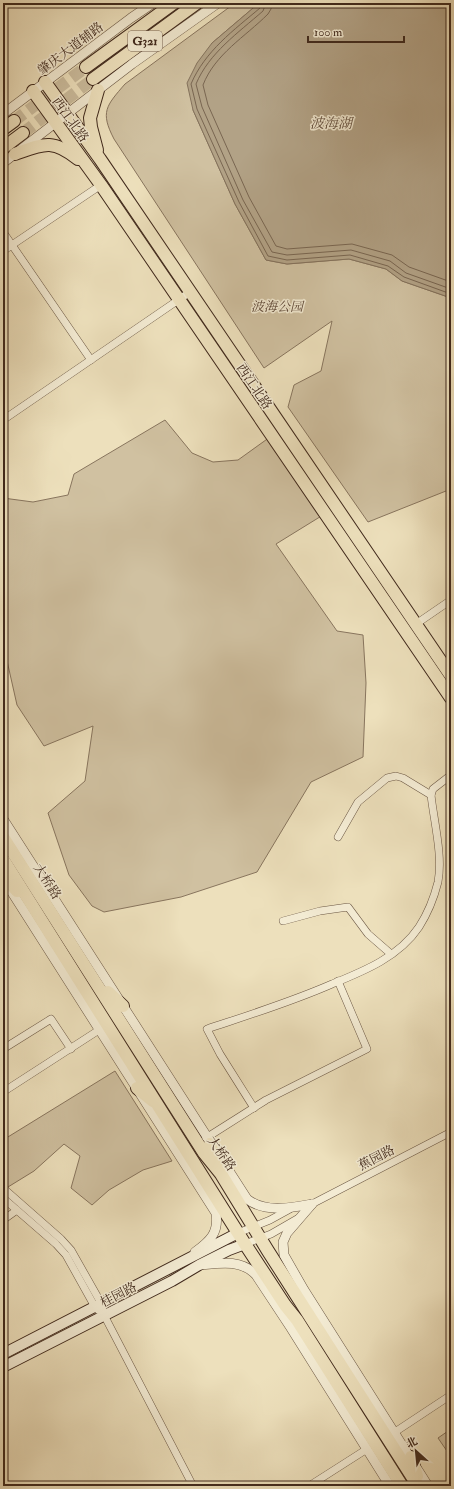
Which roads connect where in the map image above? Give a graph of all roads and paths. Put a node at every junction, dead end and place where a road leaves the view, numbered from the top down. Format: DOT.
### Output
graph roads {
  1 [pos="153,3"];
  2 [pos="174,3"];
  3 [pos="197,3"];
  4 [pos="218,3"];
  5 [pos="86,67"];
  6 [pos="93,79"];
  7 [pos="45,82"];
  8 [pos="98,90"];
  9 [pos="33,91"];
  10 [pos="3,114"];
  11 [pos="68,114"];
  12 [pos="14,121"];
  13 [pos="56,123"];
  14 [pos="3,129"];
  15 [pos="23,133"];
  16 [pos="3,148"];
  17 [pos="15,154"];
  18 [pos="100,159"];
  19 [pos="3,163"];
  20 [pos="89,167"];
  21 [pos="101,185"];
  22 [pos="3,232"];
  23 [pos="12,245"];
  24 [pos="3,251"];
  25 [pos="190,292"];
  26 [pos="179,301"];
  27 [pos="91,360"];
  28 [pos="3,420"];
  29 [pos="386,580"];
  30 [pos="376,588"];
  31 [pos="451,600"];
  32 [pos="416,624"];
  33 [pos="451,676"];
  34 [pos="451,698"];
  35 [pos="451,775"];
  36 [pos="431,795"];
  37 [pos="3,819"];
  38 [pos="3,837"];
  39 [pos="338,837"];
  40 [pos="3,859"];
  41 [pos="3,877"];
  42 [pos="283,921"];
  43 [pos="44,923"];
  44 [pos="391,954"];
  45 [pos="94,979"];
  46 [pos="338,981"];
  47 [pos="123,1006"];
  48 [pos="99,1030"];
  49 [pos="3,1049"];
  50 [pos="71,1049"];
  51 [pos="136,1088"];
  52 [pos="3,1092"];
  53 [pos="160,1107"];
  54 [pos="254,1108"];
  55 [pos="451,1132"];
  56 [pos="208,1141"];
  57 [pos="221,1174"];
  58 [pos="3,1188"];
  59 [pos="3,1198"];
  60 [pos="312,1204"];
  61 [pos="292,1208"];
  62 [pos="17,1210"];
  63 [pos="303,1215"];
  64 [pos="3,1220"];
  65 [pos="253,1227"];
  66 [pos="238,1234"];
  67 [pos="260,1238"];
  68 [pos="245,1244"];
  69 [pos="180,1263"];
  70 [pos="199,1265"];
  71 [pos="304,1290"];
  72 [pos="98,1305"];
  73 [pos="285,1306"];
  74 [pos="104,1315"];
  75 [pos="310,1316"];
  76 [pos="291,1328"];
  77 [pos="3,1354"];
  78 [pos="3,1367"];
  79 [pos="343,1367"];
  80 [pos="366,1387"];
  81 [pos="451,1395"];
  82 [pos="395,1432"];
  83 [pos="367,1449"];
  84 [pos="411,1457"];
  85 [pos="193,1486"];
  86 [pos="309,1486"];
  87 [pos="390,1486"];
  88 [pos="402,1486"];
  89 [pos="418,1486"];
  90 [pos="421,1486"];
  91 [pos="428,1486"];
  1 -- 7 [label="street, 肇庆大道辅路"];
  2 -- 5 [label="main road, G321"];
  3 -- 6 [label="main road, G321"];
  4 -- 8 [label="street"];
  7 -- 9 [label="street, 肇庆大道辅路"];
  7 -- 11 [label="main road, 西江北路"];
  8 -- 11 [label="street"];
  8 -- 18 [label="main road"];
  9 -- 10 [label="street, 肇庆大道辅路"];
  9 -- 13 [label="main road, 西江北路"];
  11 -- 13 [label="street"];
  11 -- 18 [label="main road, 西江北路"];
  12 -- 14 [label="main road"];
  13 -- 17 [label="street"];
  13 -- 20 [label="main road, 西江北路"];
  15 -- 16 [label="main road"];
  17 -- 19 [label="street"];
  17 -- 20 [label="main road"];
  18 -- 20 [label="main road"];
  18 -- 25 [label="main road, 西江北路"];
  20 -- 21 [label="main road, 西江北路"];
  21 -- 23 [label="street"];
  21 -- 26 [label="main road, 西江北路"];
  22 -- 23 [label="street"];
  23 -- 24 [label="street"];
  23 -- 27 [label="street"];
  25 -- 26 [label="street"];
  25 -- 29 [label="main road, 西江北路"];
  26 -- 27 [label="street"];
  26 -- 30 [label="main road, 西江北路"];
  27 -- 28 [label="street"];
  29 -- 30 [label="main road"];
  29 -- 32 [label="main road, 西江北路"];
  30 -- 34 [label="main road, 西江北路"];
  31 -- 32 [label="street"];
  32 -- 33 [label="main road, 西江北路"];
  35 -- 36 [label="street"];
  36 -- 39 [label="street"];
  36 -- 44 [label="street"];
  37 -- 47 [label="street"];
  38 -- 45 [label="main road, 大桥路"];
  40 -- 43 [label="main road, 大桥路"];
  41 -- 43 [label="main road"];
  41 -- 48 [label="street"];
  42 -- 44 [label="street"];
  43 -- 53 [label="main road, 大桥路"];
  44 -- 46 [label="street"];
  45 -- 47 [label="main road"];
  45 -- 57 [label="main road, 大桥路"];
  46 -- 54 [label="street"];
  46 -- 54 [label="street"];
  47 -- 56 [label="street"];
  48 -- 50 [label="street"];
  48 -- 51 [label="street"];
  49 -- 50 [label="street"];
  50 -- 52 [label="street"];
  51 -- 53 [label="main road"];
  51 -- 69 [label="street"];
  53 -- 66 [label="main road, 大桥路"];
  54 -- 56 [label="street"];
  55 -- 60 [label="street, 蕉园路"];
  56 -- 57 [label="main road"];
  56 -- 61 [label="street"];
  57 -- 65 [label="main road, 大桥路"];
  58 -- 72 [label="street"];
  59 -- 62 [label="street"];
  60 -- 61 [label="street"];
  60 -- 63 [label="street"];
  61 -- 65 [label="street"];
  62 -- 64 [label="street"];
  62 -- 72 [label="street"];
  63 -- 67 [label="street"];
  63 -- 71 [label="street"];
  65 -- 66 [label="street"];
  65 -- 67 [label="main road, 大桥路"];
  66 -- 68 [label="main road, 大桥路"];
  66 -- 69 [label="main road, 桂园路"];
  67 -- 68 [label="street"];
  67 -- 75 [label="main road, 大桥路"];
  68 -- 70 [label="main road, 桂园路"];
  68 -- 73 [label="main road, 大桥路"];
  69 -- 72 [label="main road, 桂园路"];
  70 -- 74 [label="main road, 桂园路"];
  70 -- 76 [label="street"];
  71 -- 75 [label="main road"];
  71 -- 80 [label="street"];
  72 -- 74 [label="street"];
  72 -- 77 [label="main road, 桂园路"];
  73 -- 76 [label="main road"];
  73 -- 88 [label="main road, 大桥路"];
  74 -- 78 [label="main road, 桂园路"];
  74 -- 85 [label="street"];
  75 -- 79 [label="main road, 大桥路"];
  76 -- 83 [label="street"];
  79 -- 80 [label="main road"];
  79 -- 89 [label="main road, 大桥路"];
  80 -- 82 [label="street"];
  81 -- 82 [label="street"];
  82 -- 84 [label="street"];
  83 -- 86 [label="street"];
  83 -- 87 [label="street"];
  84 -- 90 [label="main road"];
  84 -- 91 [label="street"];
}
